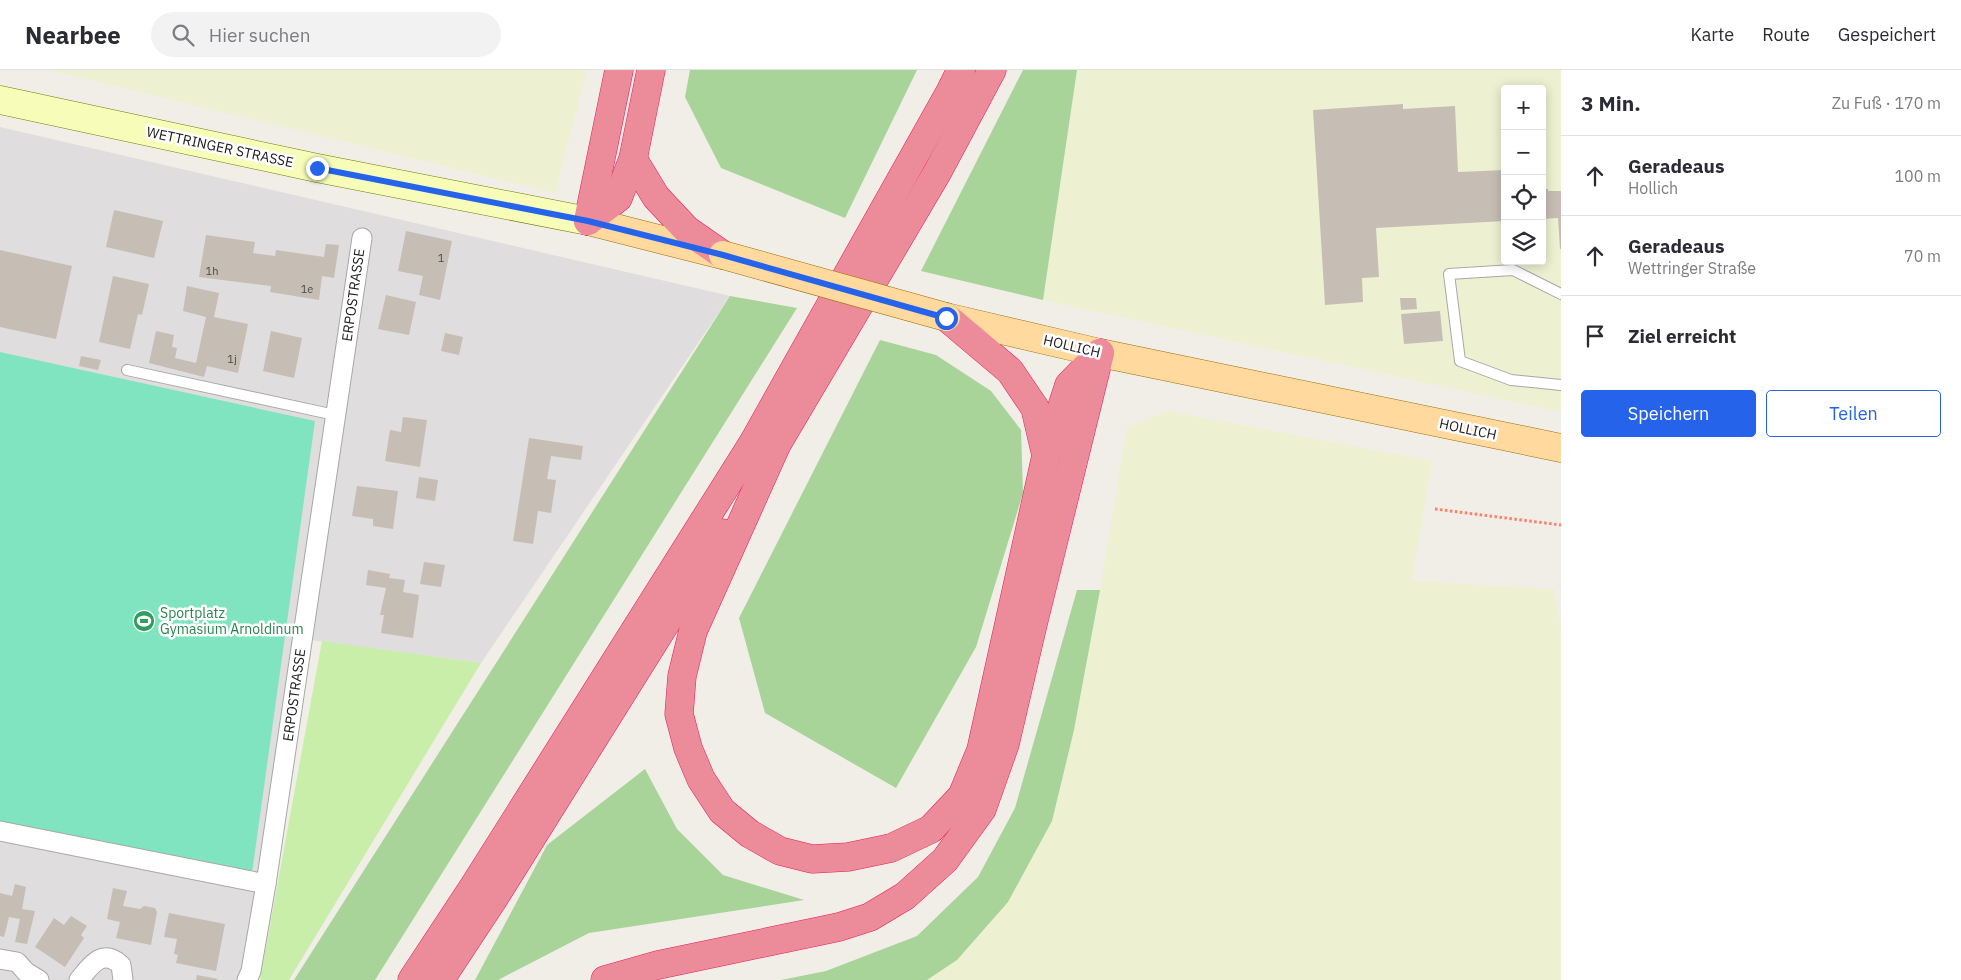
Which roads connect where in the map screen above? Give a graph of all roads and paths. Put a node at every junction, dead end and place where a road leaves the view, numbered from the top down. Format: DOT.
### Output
graph roads {
  1 [pos="620,70"];
  2 [pos="651,70"];
  3 [pos="992,70"];
  4 [pos="956,77"];
  5 [pos="0,100"];
  6 [pos="633,160"];
  7 [pos="588,221"];
  8 [pos="362,238"];
  9 [pos="723,255"];
  10 [pos="1561,294"];
  11 [pos="946,318"];
  12 [pos="1100,353"];
  13 [pos="127,370"];
  14 [pos="1561,385"];
  15 [pos="336,415"];
  16 [pos="776,446"];
  17 [pos="1561,448"];
  18 [pos="1046,456"];
  19 [pos="1434,509"];
  20 [pos="1561,526"];
  21 [pos="0,830"];
  22 [pos="266,884"];
  23 [pos="0,959"];
  24 [pos="39,980"];
  25 [pos="79,980"];
  26 [pos="123,980"];
  27 [pos="247,980"];
  28 [pos="412,980"];
  29 [pos="440,980"];
  30 [pos="605,980"];
  1 -- 7 [label="highway"];
  2 -- 6 [label="highway"];
  3 -- 16 [label="highway"];
  4 -- 28 [label="highway"];
  5 -- 7 [label="main road, WETTRINGER STRASSE"];
  6 -- 7 [label="highway"];
  6 -- 9 [label="highway"];
  7 -- 9 [label="main road, HOLLICH"];
  8 -- 15 [label="street, ERPOSTRASSE"];
  9 -- 11 [label="main road, HOLLICH, bridge"];
  10 -- 14 [label="lane"];
  11 -- 12 [label="main road, HOLLICH"];
  11 -- 18 [label="highway"];
  12 -- 17 [label="main road, HOLLICH"];
  12 -- 18 [label="highway"];
  12 -- 30 [label="highway"];
  13 -- 15 [label="lane"];
  15 -- 22 [label="street, ERPOSTRASSE"];
  16 -- 18 [label="highway"];
  16 -- 29 [label="highway"];
  19 -- 20 [label="path"];
  21 -- 22 [label="street"];
  22 -- 27 [label="street, ERPOSTRASSE"];
  23 -- 24 [label="street"];
  25 -- 26 [label="street"];
}
